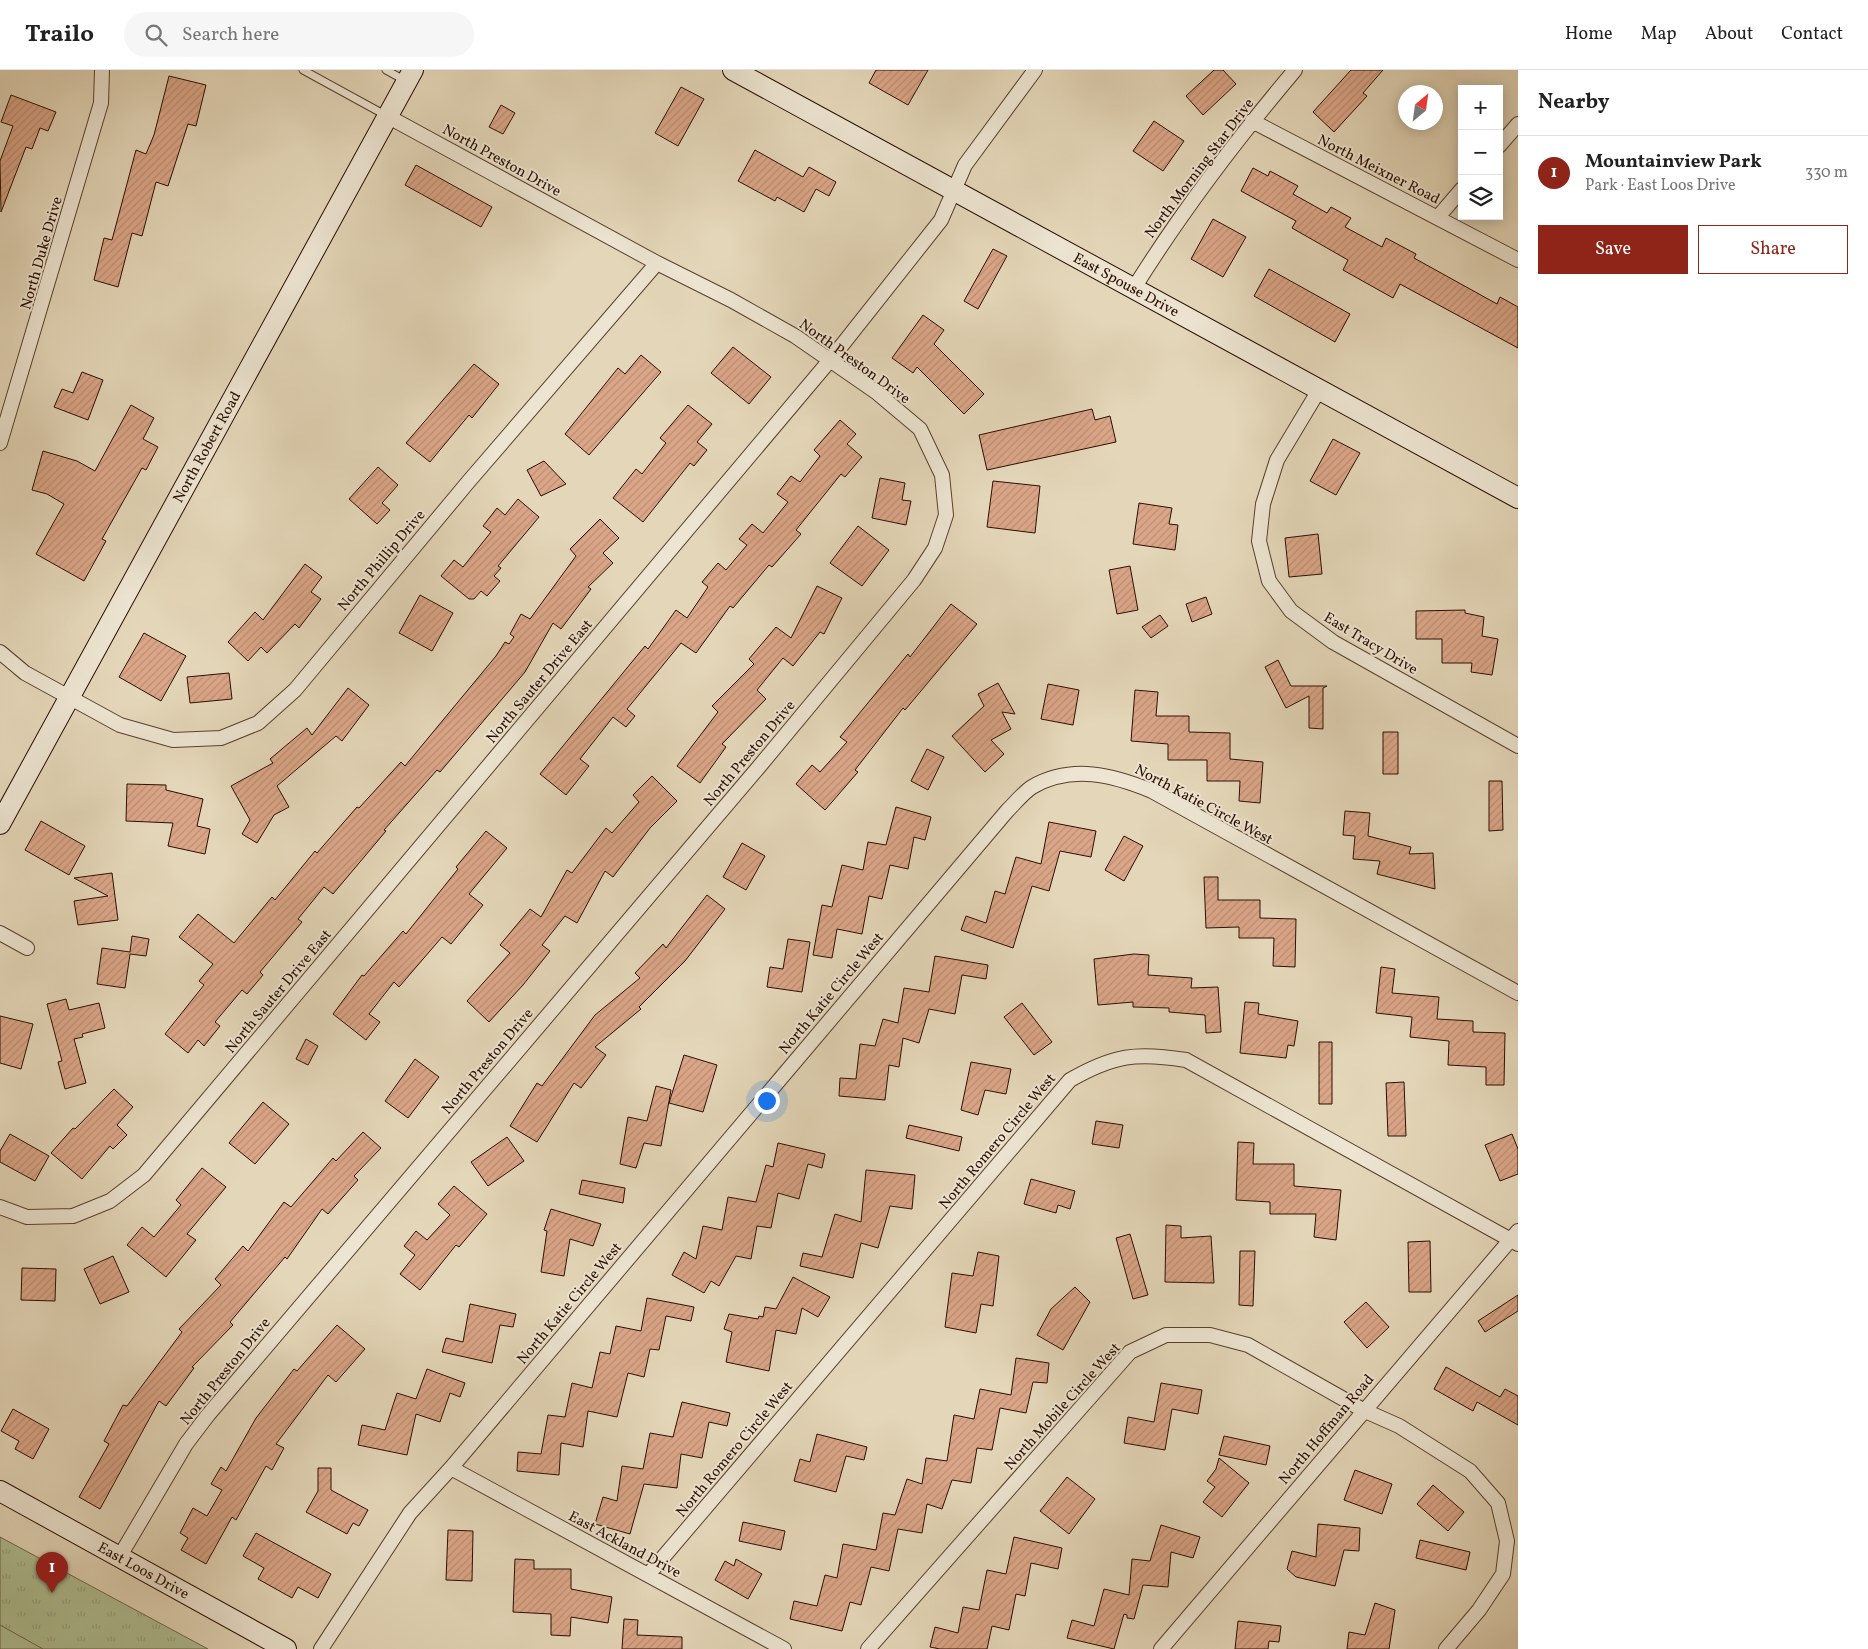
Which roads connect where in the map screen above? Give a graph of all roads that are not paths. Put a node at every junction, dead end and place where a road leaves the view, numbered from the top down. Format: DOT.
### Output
graph roads {
  1 [pos="102,70"];
  2 [pos="302,70"];
  3 [pos="386,70"];
  4 [pos="733,70"];
  5 [pos="1035,70"];
  6 [pos="1295,70"];
  7 [pos="410,75"];
  8 [pos="387,116"];
  9 [pos="1252,121"];
  10 [pos="1518,124"];
  11 [pos="1503,141"];
  12 [pos="954,191"];
  13 [pos="1458,194"];
  14 [pos="1438,218"];
  15 [pos="1518,260"];
  16 [pos="657,263"];
  17 [pos="1134,288"];
  18 [pos="831,360"];
  19 [pos="1319,390"];
  20 [pos="0,444"];
  21 [pos="1518,498"];
  22 [pos="0,652"];
  23 [pos="70,698"];
  24 [pos="1518,746"];
  25 [pos="0,824"];
  26 [pos="0,933"];
  27 [pos="27,948"];
  28 [pos="1518,993"];
  29 [pos="0,1208"];
  30 [pos="1516,1238"];
  31 [pos="1363,1410"];
  32 [pos="451,1468"];
  33 [pos="0,1491"];
  34 [pos="120,1556"];
  35 [pos="648,1575"];
  36 [pos="286,1649"];
  37 [pos="321,1649"];
  38 [pos="784,1649"];
  39 [pos="868,1649"];
  40 [pos="1161,1649"];
  41 [pos="1446,1649"];
  1 -- 20 [label="street, North Duke Drive"];
  2 -- 8 [label="lane"];
  3 -- 7 [label="lane"];
  4 -- 12 [label="street, East Spouse Drive"];
  5 -- 12 [label="street, North Sauter Drive East"];
  6 -- 9 [label="street, North Morning Star Drive"];
  7 -- 8 [label="street, North Robert Road"];
  8 -- 16 [label="street, North Preston Drive"];
  8 -- 23 [label="street, North Robert Road"];
  9 -- 14 [label="street, North Meixner Road"];
  9 -- 17 [label="street, North Morning Star Drive"];
  10 -- 11 [label="street"];
  12 -- 17 [label="street, East Spouse Drive"];
  12 -- 18 [label="street, North Sauter Drive East"];
  13 -- 14 [label="street"];
  14 -- 15 [label="street, North Meixner Road"];
  16 -- 18 [label="street, North Preston Drive"];
  16 -- 23 [label="street, North Phillip Drive"];
  17 -- 19 [label="street, East Spouse Drive"];
  18 -- 29 [label="street, North Sauter Drive East"];
  18 -- 34 [label="street, North Preston Drive"];
  19 -- 21 [label="street, East Spouse Drive"];
  19 -- 24 [label="street, East Tracy Drive"];
  22 -- 23 [label="street"];
  23 -- 25 [label="street, North Robert Road"];
  26 -- 27 [label="street"];
  28 -- 32 [label="street, North Katie Circle West"];
  30 -- 31 [label="street, North Hoffman Road"];
  30 -- 35 [label="street, North Romero Circle West"];
  31 -- 39 [label="street, North Mobile Circle West"];
  31 -- 40 [label="street, North Hoffman Road"];
  31 -- 41 [label="street, North Mobile Circle West"];
  32 -- 35 [label="street, East Ackland Drive"];
  32 -- 37 [label="street, North Katie Circle West"];
  33 -- 34 [label="street, East Loos Drive"];
  34 -- 36 [label="street, East Loos Drive"];
  35 -- 38 [label="street, East Ackland Drive"];
}
